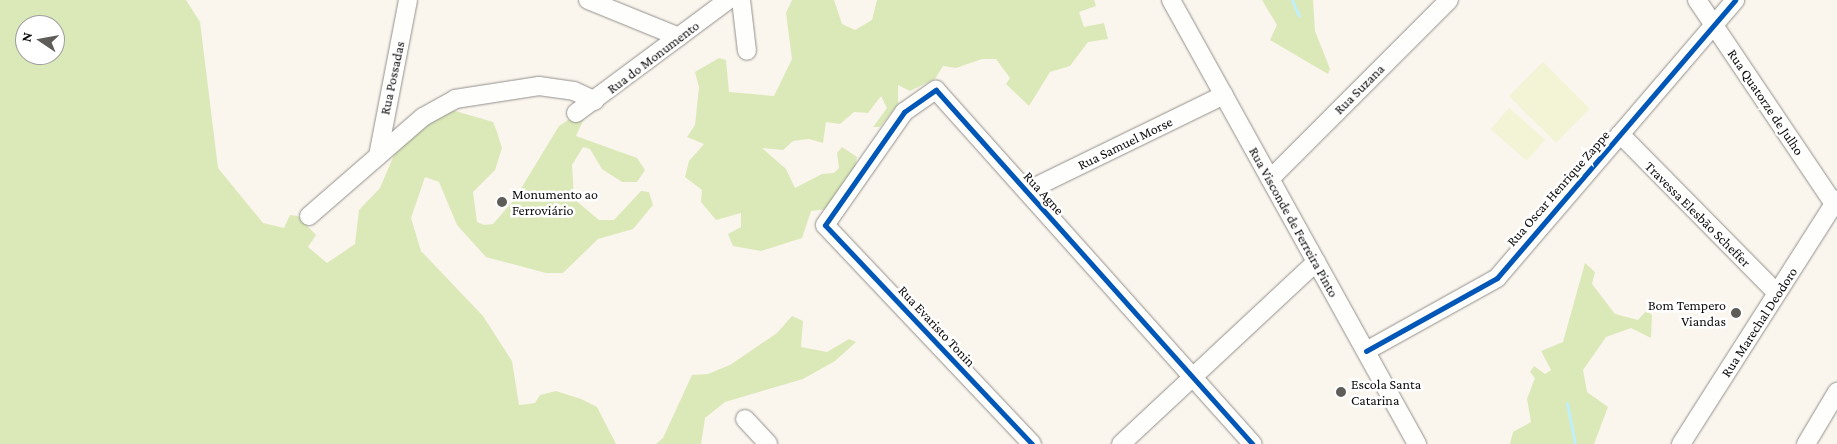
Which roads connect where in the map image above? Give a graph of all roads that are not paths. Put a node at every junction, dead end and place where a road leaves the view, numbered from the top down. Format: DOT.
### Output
graph roads {
  1 [pos="408,0"];
  2 [pos="588,0"];
  3 [pos="728,0"];
  4 [pos="741,0"];
  5 [pos="1171,0"];
  6 [pos="1449,0"];
  7 [pos="1697,0"];
  8 [pos="1735,0"];
  9 [pos="1714,25"];
  10 [pos="679,37"];
  11 [pos="746,51"];
  12 [pos="1224,95"];
  13 [pos="595,101"];
  14 [pos="576,113"];
  15 [pos="1620,134"];
  16 [pos="378,156"];
  17 [pos="1270,179"];
  18 [pos="1027,191"];
  19 [pos="1836,202"];
  20 [pos="309,216"];
  21 [pos="825,225"];
  22 [pos="1316,262"];
  23 [pos="1777,293"];
  24 [pos="1366,351"];
  25 [pos="1194,376"];
  26 [pos="1837,392"];
  27 [pos="745,419"];
  28 [pos="768,444"];
  29 [pos="1032,444"];
  30 [pos="1121,444"];
  31 [pos="1253,444"];
  32 [pos="1417,444"];
  33 [pos="1681,444"];
  34 [pos="1806,444"];
  1 -- 16 [label="street, Rua Possadas"];
  2 -- 10 [label="street"];
  3 -- 10 [label="street, Rua do Monumento"];
  4 -- 11 [label="street"];
  5 -- 12 [label="street, Rua Visconde de Ferreira Pinto"];
  6 -- 17 [label="street, Rua Suzana"];
  7 -- 9 [label="street, Rua Quatorze de Julho"];
  8 -- 9 [label="street, Rua Oscar Henrique Zappe"];
  9 -- 15 [label="street, Rua Oscar Henrique Zappe"];
  9 -- 19 [label="street, Rua Quatorze de Julho"];
  10 -- 13 [label="street, Rua do Monumento"];
  12 -- 17 [label="street, Rua Visconde de Ferreira Pinto"];
  12 -- 18 [label="street, Rua Samuel Morse"];
  13 -- 14 [label="street, Rua do Monumento"];
  13 -- 16 [label="street"];
  15 -- 23 [label="street, Travessa Elesbão Scheffer"];
  15 -- 24 [label="street, Rua Oscar Henrique Zappe"];
  16 -- 20 [label="street"];
  17 -- 22 [label="street, Rua Visconde de Ferreira Pinto"];
  18 -- 21 [label="street, Rua Agne"];
  18 -- 25 [label="street, Rua Agne"];
  19 -- 23 [label="street, Rua Marechal Deodoro"];
  21 -- 29 [label="street, Rua Evaristo Tonin"];
  22 -- 24 [label="street, Rua Visconde de Ferreira Pinto"];
  22 -- 25 [label="street"];
  23 -- 33 [label="street, Rua Marechal Deodoro"];
  24 -- 32 [label="street, Rua Visconde de Ferreira Pinto"];
  25 -- 30 [label="street"];
  25 -- 31 [label="street, Rua Agne"];
  26 -- 34 [label="street"];
  27 -- 28 [label="street"];
}
